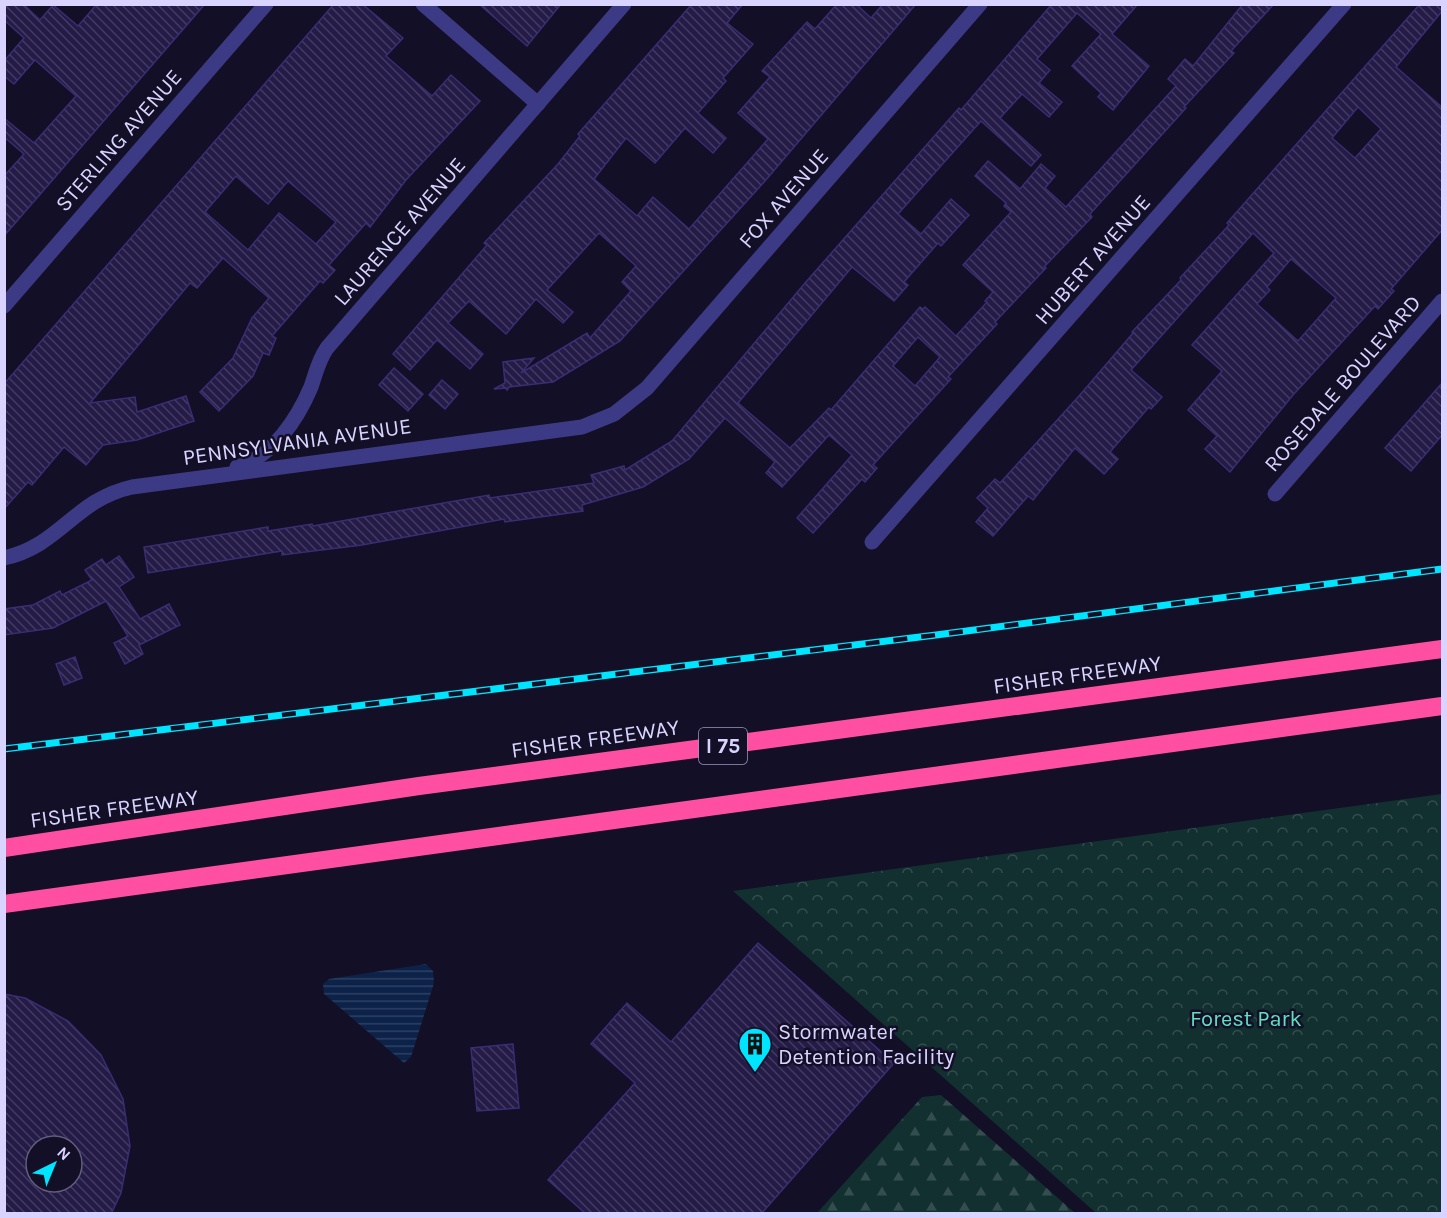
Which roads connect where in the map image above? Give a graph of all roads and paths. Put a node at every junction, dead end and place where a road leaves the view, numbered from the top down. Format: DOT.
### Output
graph roads {
  1 [pos="266,4"];
  2 [pos="423,4"];
  3 [pos="624,4"];
  4 [pos="980,4"];
  5 [pos="1344,4"];
  6 [pos="538,104"];
  7 [pos="1443,302"];
  8 [pos="4,306"];
  9 [pos="614,414"];
  10 [pos="210,475"];
  11 [pos="1275,494"];
  12 [pos="872,542"];
  13 [pos="4,558"];
  14 [pos="1443,649"];
  15 [pos="1443,706"];
  16 [pos="4,848"];
  17 [pos="4,904"];
  1 -- 8 [label="street, STERLING AVENUE"];
  2 -- 6 [label="street"];
  3 -- 6 [label="street, LAURENCE AVENUE"];
  4 -- 9 [label="street, FOX AVENUE"];
  5 -- 12 [label="street, HUBERT AVENUE"];
  6 -- 10 [label="street, LAURENCE AVENUE"];
  7 -- 11 [label="street, ROSEDALE BOULEVARD"];
  9 -- 10 [label="street, PENNSYLVANIA AVENUE"];
  10 -- 13 [label="street, PENNSYLVANIA AVENUE"];
  14 -- 16 [label="highway, FISHER FREEWAY / I 75"];
  15 -- 17 [label="highway"];
}
